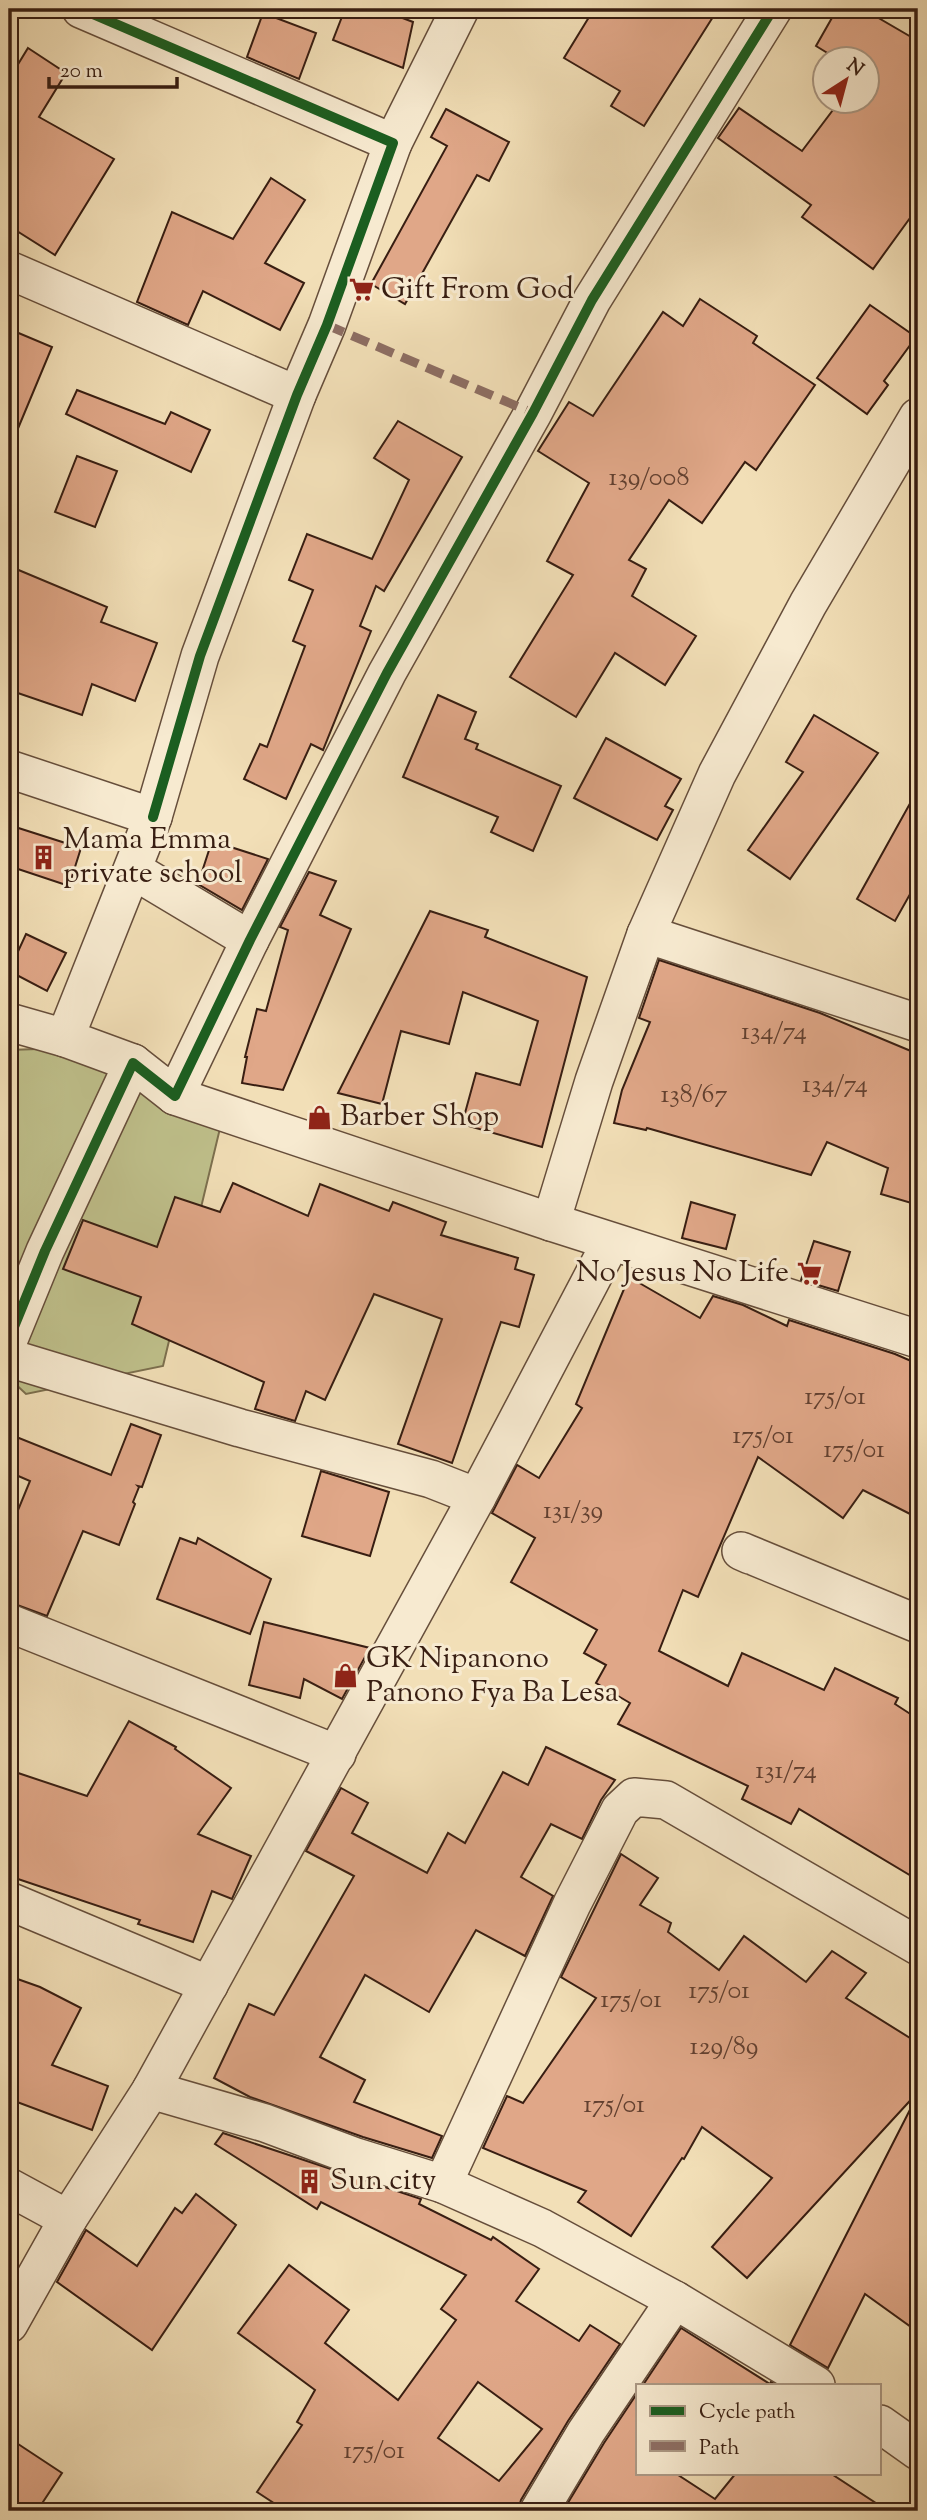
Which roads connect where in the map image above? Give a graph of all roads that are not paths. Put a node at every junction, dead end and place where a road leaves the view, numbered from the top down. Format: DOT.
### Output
graph roads {
  1 [pos="81,9"];
  2 [pos="460,9"];
  3 [pos="773,9"];
  4 [pos="393,143"];
  5 [pos="9,270"];
  6 [pos="298,395"];
  7 [pos="918,417"];
  8 [pos="9,769"];
  9 [pos="153,817"];
  10 [pos="133,870"];
  11 [pos="646,934"];
  12 [pos="250,940"];
  13 [pos="9,1022"];
  14 [pos="918,1023"];
  15 [pos="65,1038"];
  16 [pos="134,1063"];
  17 [pos="175,1096"];
  18 [pos="551,1222"];
  19 [pos="611,1242"];
  20 [pos="9,1339"];
  21 [pos="918,1339"];
  22 [pos="9,1358"];
  23 [pos="477,1497"];
  24 [pos="750,1555"];
  25 [pos="9,1623"];
  26 [pos="918,1623"];
  27 [pos="337,1754"];
  28 [pos="9,1901"];
  29 [pos="918,1946"];
  30 [pos="209,1985"];
  31 [pos="151,2090"];
  32 [pos="443,2184"];
  33 [pos="9,2188"];
  34 [pos="68,2219"];
  35 [pos="675,2300"];
  36 [pos="9,2324"];
  37 [pos="814,2384"];
  38 [pos="881,2425"];
  39 [pos="918,2451"];
  40 [pos="540,2511"];
  1 -- 4 [label="street"];
  2 -- 4 [label="street"];
  3 -- 12 [label="street"];
  4 -- 6 [label="street"];
  5 -- 6 [label="street"];
  6 -- 9 [label="street"];
  7 -- 11 [label="street"];
  8 -- 9 [label="street"];
  9 -- 10 [label="street"];
  10 -- 12 [label="street"];
  10 -- 15 [label="street"];
  11 -- 14 [label="street"];
  11 -- 18 [label="street"];
  12 -- 17 [label="street"];
  13 -- 15 [label="street"];
  15 -- 16 [label="street"];
  16 -- 17 [label="street"];
  16 -- 20 [label="street"];
  17 -- 18 [label="street"];
  18 -- 19 [label="street"];
  19 -- 21 [label="street"];
  19 -- 23 [label="street"];
  22 -- 23 [label="street"];
  23 -- 27 [label="street"];
  24 -- 26 [label="street"];
  25 -- 27 [label="street"];
  27 -- 30 [label="street"];
  28 -- 30 [label="street"];
  29 -- 32 [label="street"];
  30 -- 31 [label="street"];
  31 -- 32 [label="street"];
  31 -- 34 [label="street"];
  32 -- 35 [label="street"];
  33 -- 34 [label="street"];
  34 -- 36 [label="street"];
  35 -- 37 [label="street"];
  35 -- 40 [label="street"];
  38 -- 39 [label="street"];
}
